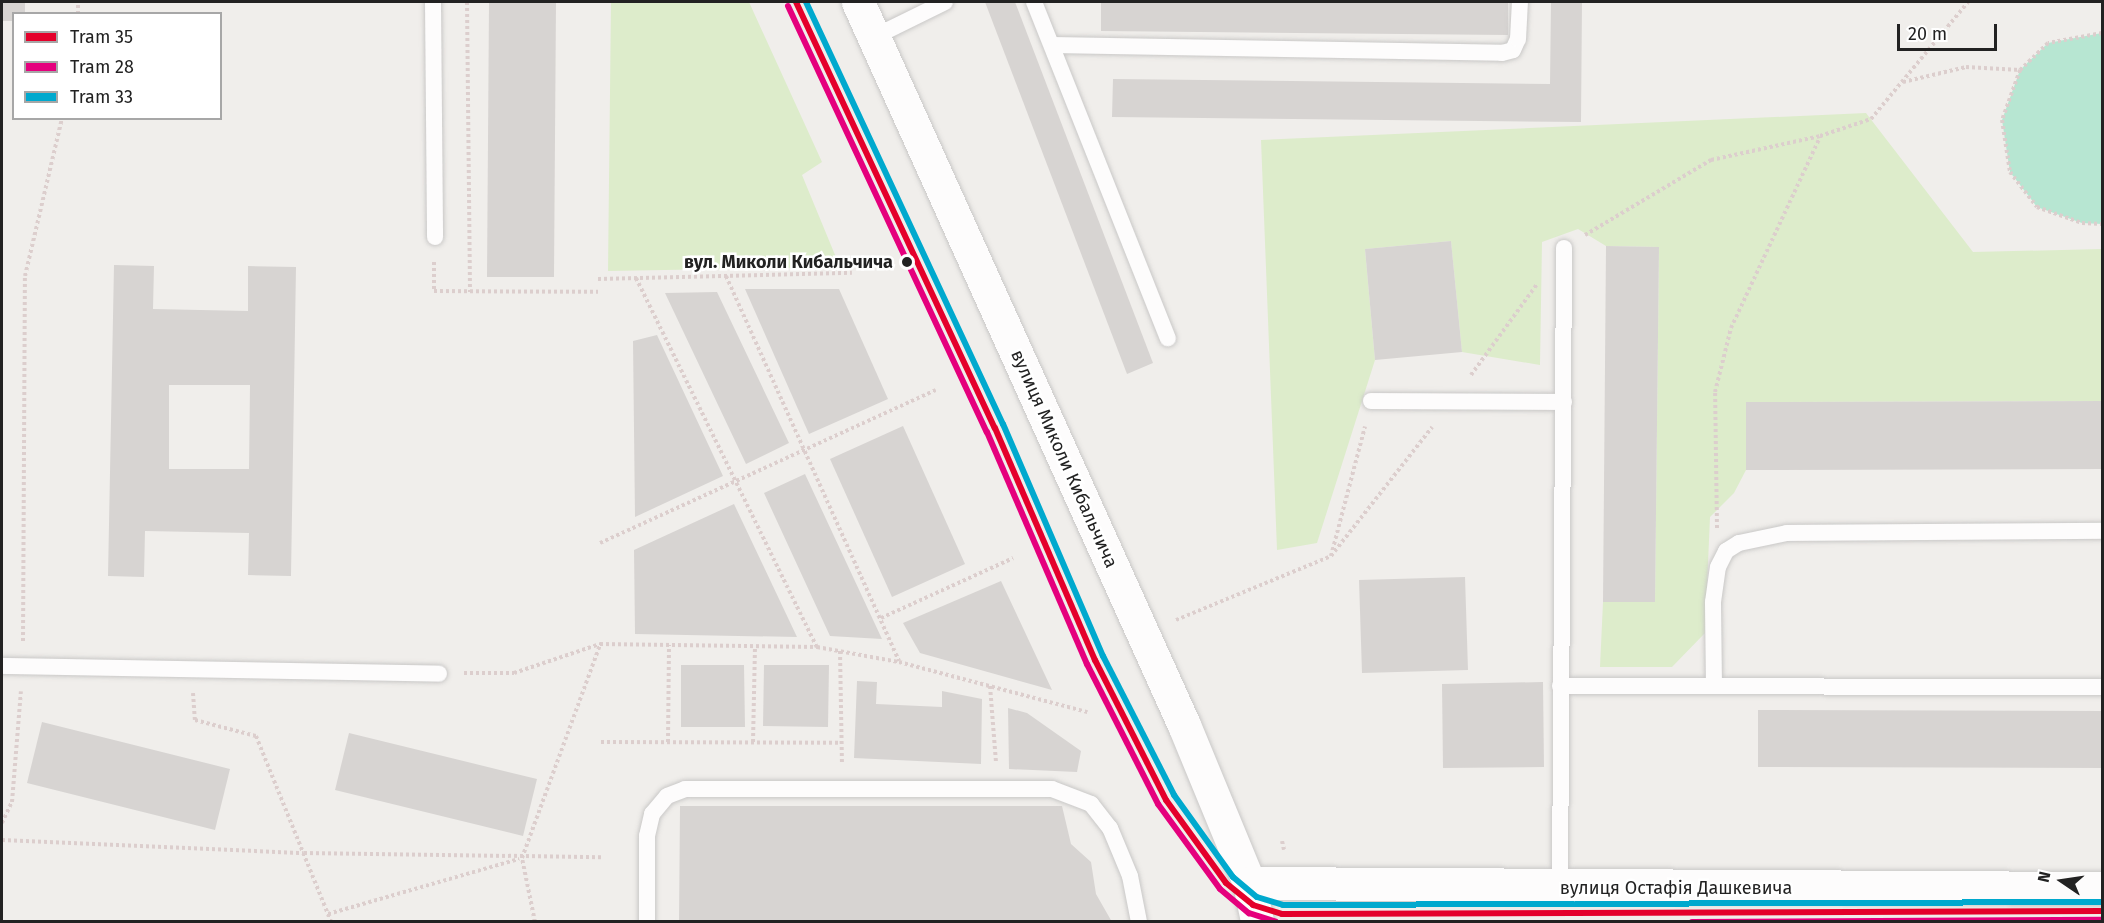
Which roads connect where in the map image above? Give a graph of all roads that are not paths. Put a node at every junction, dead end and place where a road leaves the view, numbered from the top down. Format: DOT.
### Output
graph roads {
  1 [pos="434,2"];
  2 [pos="858,2"];
  3 [pos="945,2"];
  4 [pos="1034,2"];
  5 [pos="1520,2"];
  6 [pos="874,37"];
  7 [pos="1052,45"];
  8 [pos="435,237"];
  9 [pos="1564,248"];
  10 [pos="1168,338"];
  11 [pos="1371,401"];
  12 [pos="1564,402"];
  13 [pos="2103,531"];
  14 [pos="2,666"];
  15 [pos="439,674"];
  16 [pos="1560,686"];
  17 [pos="1714,686"];
  18 [pos="2103,687"];
  19 [pos="1249,883"];
  20 [pos="1560,888"];
  21 [pos="2103,888"];
  22 [pos="647,921"];
  23 [pos="1139,921"];
  24 [pos="1257,921"];
  1 -- 8 [label="lane"];
  2 -- 6 [label="street, вулиця Миколи Кибальчича"];
  3 -- 6 [label="lane"];
  4 -- 7 [label="lane"];
  5 -- 7 [label="lane"];
  6 -- 19 [label="street, вулиця Миколи Кибальчича"];
  7 -- 10 [label="lane"];
  9 -- 12 [label="lane"];
  11 -- 12 [label="lane"];
  12 -- 16 [label="lane"];
  13 -- 17 [label="lane"];
  14 -- 15 [label="lane"];
  16 -- 17 [label="lane"];
  16 -- 20 [label="lane"];
  17 -- 18 [label="lane"];
  19 -- 20 [label="street, вулиця Остафія Дашкевича"];
  19 -- 24 [label="street, вулиця Миколи Кибальчича"];
  20 -- 21 [label="street, вулиця Остафія Дашкевича"];
  22 -- 23 [label="lane"];
}
